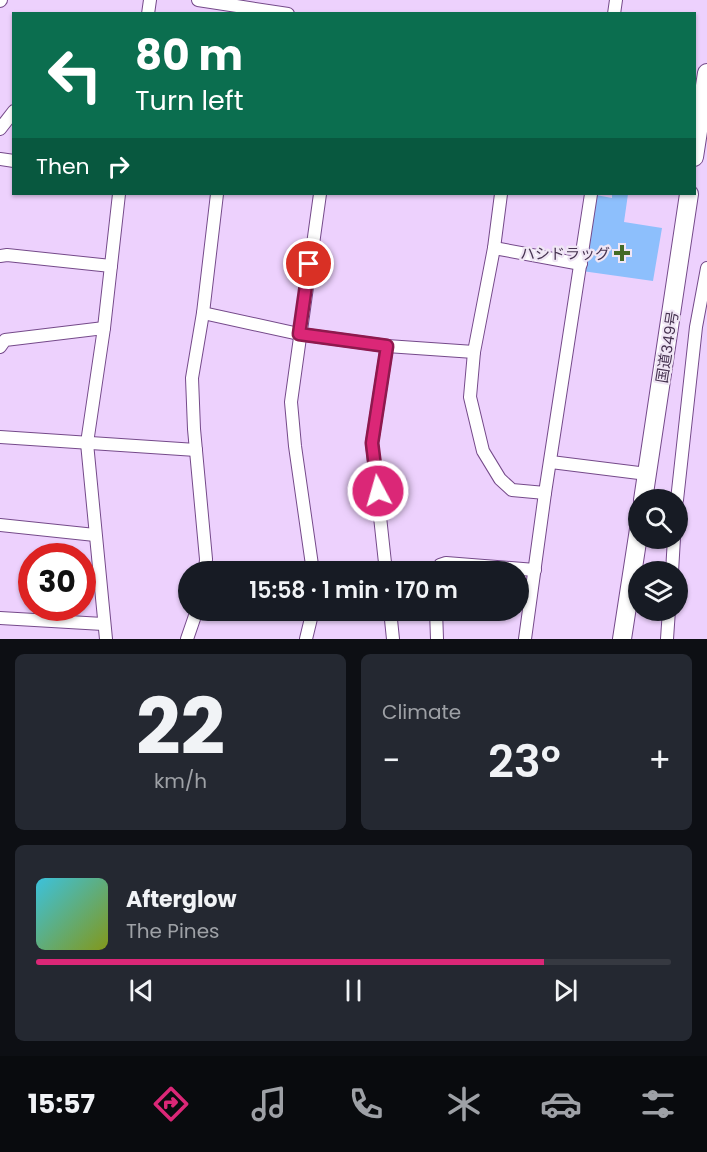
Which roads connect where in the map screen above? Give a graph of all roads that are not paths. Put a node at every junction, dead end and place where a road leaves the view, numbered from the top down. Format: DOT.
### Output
graph roads {
  1 [pos="198,0"];
  2 [pos="244,6"];
  3 [pos="277,12"];
  4 [pos="707,73"];
  5 [pos="12,114"];
  6 [pos="0,129"];
  7 [pos="696,144"];
  8 [pos="119,195"];
  9 [pos="217,195"];
  10 [pos="320,195"];
  11 [pos="501,195"];
  12 [pos="591,195"];
  13 [pos="689,195"];
  14 [pos="494,248"];
  15 [pos="0,256"];
  16 [pos="581,264"];
  17 [pos="111,266"];
  18 [pos="707,268"];
  19 [pos="203,313"];
  20 [pos="104,328"];
  21 [pos="299,334"];
  22 [pos="387,346"];
  23 [pos="0,348"];
  24 [pos="474,352"];
  25 [pos="0,437"];
  26 [pos="87,443"];
  27 [pos="196,450"];
  28 [pos="551,462"];
  29 [pos="647,474"];
  30 [pos="645,489"];
  31 [pos="678,489"];
  32 [pos="545,493"];
  33 [pos="0,525"];
  34 [pos="95,534"];
  35 [pos="636,549"];
  36 [pos="206,561"];
  37 [pos="311,561"];
  38 [pos="385,561"];
  39 [pos="529,570"];
  40 [pos="535,570"];
  41 [pos="0,618"];
  42 [pos="193,621"];
  43 [pos="310,621"];
  44 [pos="391,621"];
  45 [pos="436,621"];
  46 [pos="668,621"];
  47 [pos="103,624"];
  48 [pos="105,639"];
  49 [pos="187,639"];
  50 [pos="306,639"];
  51 [pos="393,639"];
  52 [pos="437,639"];
  53 [pos="525,639"];
  54 [pos="622,639"];
  55 [pos="667,639"];
  1 -- 2 [label="street"];
  2 -- 3 [label="street"];
  4 -- 7 [label="highway"];
  5 -- 6 [label="street"];
  8 -- 17 [label="street"];
  9 -- 19 [label="street"];
  10 -- 21 [label="street"];
  11 -- 14 [label="street"];
  12 -- 16 [label="street"];
  13 -- 29 [label="highway, 国道349号"];
  14 -- 16 [label="street"];
  14 -- 24 [label="street"];
  15 -- 17 [label="street"];
  16 -- 28 [label="street"];
  17 -- 20 [label="street"];
  18 -- 31 [label="street"];
  19 -- 21 [label="street"];
  19 -- 27 [label="street"];
  20 -- 23 [label="street"];
  20 -- 26 [label="street"];
  21 -- 22 [label="street"];
  21 -- 37 [label="street"];
  22 -- 24 [label="street"];
  22 -- 38 [label="street"];
  24 -- 32 [label="street"];
  25 -- 26 [label="street"];
  26 -- 27 [label="street"];
  26 -- 34 [label="street"];
  27 -- 36 [label="street"];
  28 -- 29 [label="street"];
  28 -- 32 [label="street"];
  29 -- 30 [label="highway, 国道349号"];
  32 -- 40 [label="street"];
  33 -- 34 [label="street"];
  34 -- 47 [label="street"];
  35 -- 54 [label="highway"];
  39 -- 40 [label="street"];
  40 -- 53 [label="street"];
  41 -- 47 [label="street"];
  42 -- 49 [label="street"];
  43 -- 50 [label="street"];
  44 -- 51 [label="street"];
  45 -- 52 [label="street"];
  46 -- 55 [label="street"];
  47 -- 48 [label="street"];
}
